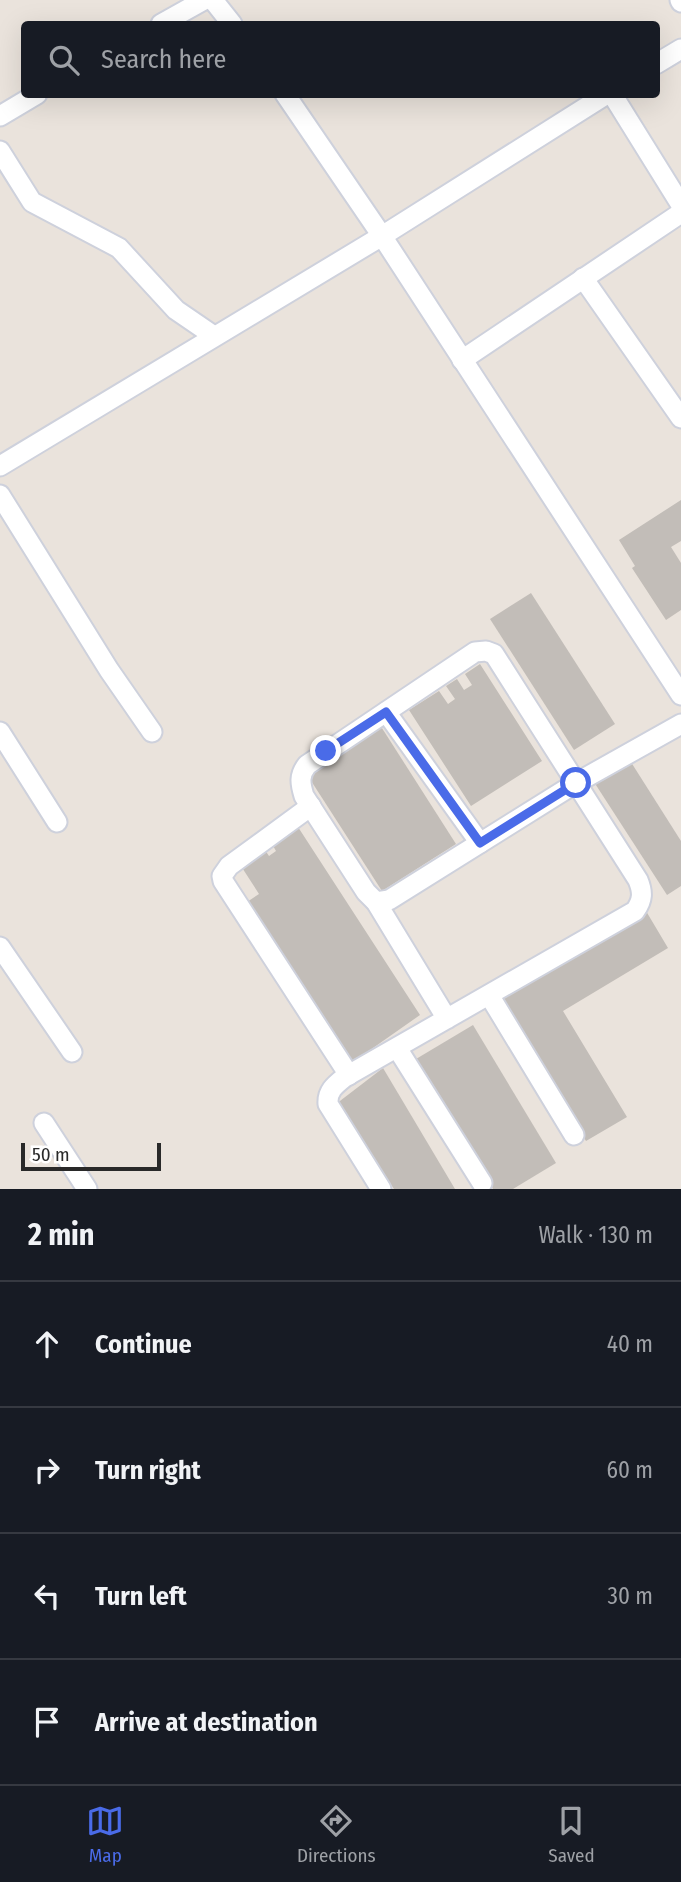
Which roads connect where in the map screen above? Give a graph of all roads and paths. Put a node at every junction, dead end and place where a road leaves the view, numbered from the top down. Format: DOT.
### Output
graph roads {
  1 [pos="204,0"];
  2 [pos="213,0"];
  3 [pos="166,21"];
  4 [pos="230,21"];
  5 [pos="681,48"];
  6 [pos="660,61"];
  7 [pos="30,98"];
  8 [pos="288,98"];
  9 [pos="604,98"];
  10 [pos="613,98"];
  11 [pos="0,116"];
  12 [pos="0,151"];
  13 [pos="681,205"];
  14 [pos="681,213"];
  15 [pos="382,236"];
  16 [pos="583,278"];
  17 [pos="214,336"];
  18 [pos="462,360"];
  19 [pos="681,418"];
  20 [pos="0,466"];
  21 [pos="0,495"];
  22 [pos="681,695"];
  23 [pos="386,712"];
  24 [pos="681,724"];
  25 [pos="0,732"];
  26 [pos="152,732"];
  27 [pos="576,783"];
  28 [pos="311,806"];
  29 [pos="57,822"];
  30 [pos="480,843"];
  31 [pos="376,902"];
  32 [pos="0,947"];
  33 [pos="489,995"];
  34 [pos="447,1019"];
  35 [pos="397,1048"];
  36 [pos="72,1052"];
  37 [pos="349,1075"];
  38 [pos="44,1123"];
  39 [pos="574,1135"];
  40 [pos="482,1183"];
  41 [pos="87,1189"];
  42 [pos="381,1189"];
  1 -- 3 [label="street"];
  2 -- 4 [label="street"];
  5 -- 6 [label="street"];
  7 -- 11 [label="street"];
  8 -- 15 [label="street"];
  9 -- 15 [label="street"];
  10 -- 13 [label="street"];
  12 -- 17 [label="street"];
  14 -- 16 [label="street"];
  15 -- 17 [label="street"];
  15 -- 18 [label="street"];
  16 -- 18 [label="street"];
  16 -- 19 [label="street"];
  17 -- 20 [label="street"];
  18 -- 22 [label="street"];
  21 -- 26 [label="street"];
  23 -- 27 [label="street"];
  23 -- 28 [label="street"];
  23 -- 30 [label="street"];
  24 -- 27 [label="street"];
  25 -- 29 [label="street"];
  27 -- 30 [label="street"];
  27 -- 33 [label="street"];
  28 -- 31 [label="street"];
  28 -- 37 [label="street"];
  30 -- 31 [label="street"];
  31 -- 34 [label="street"];
  32 -- 36 [label="street"];
  33 -- 34 [label="street"];
  33 -- 39 [label="street"];
  34 -- 35 [label="street"];
  35 -- 37 [label="street"];
  35 -- 40 [label="street"];
  37 -- 42 [label="street"];
  38 -- 41 [label="street"];
}
